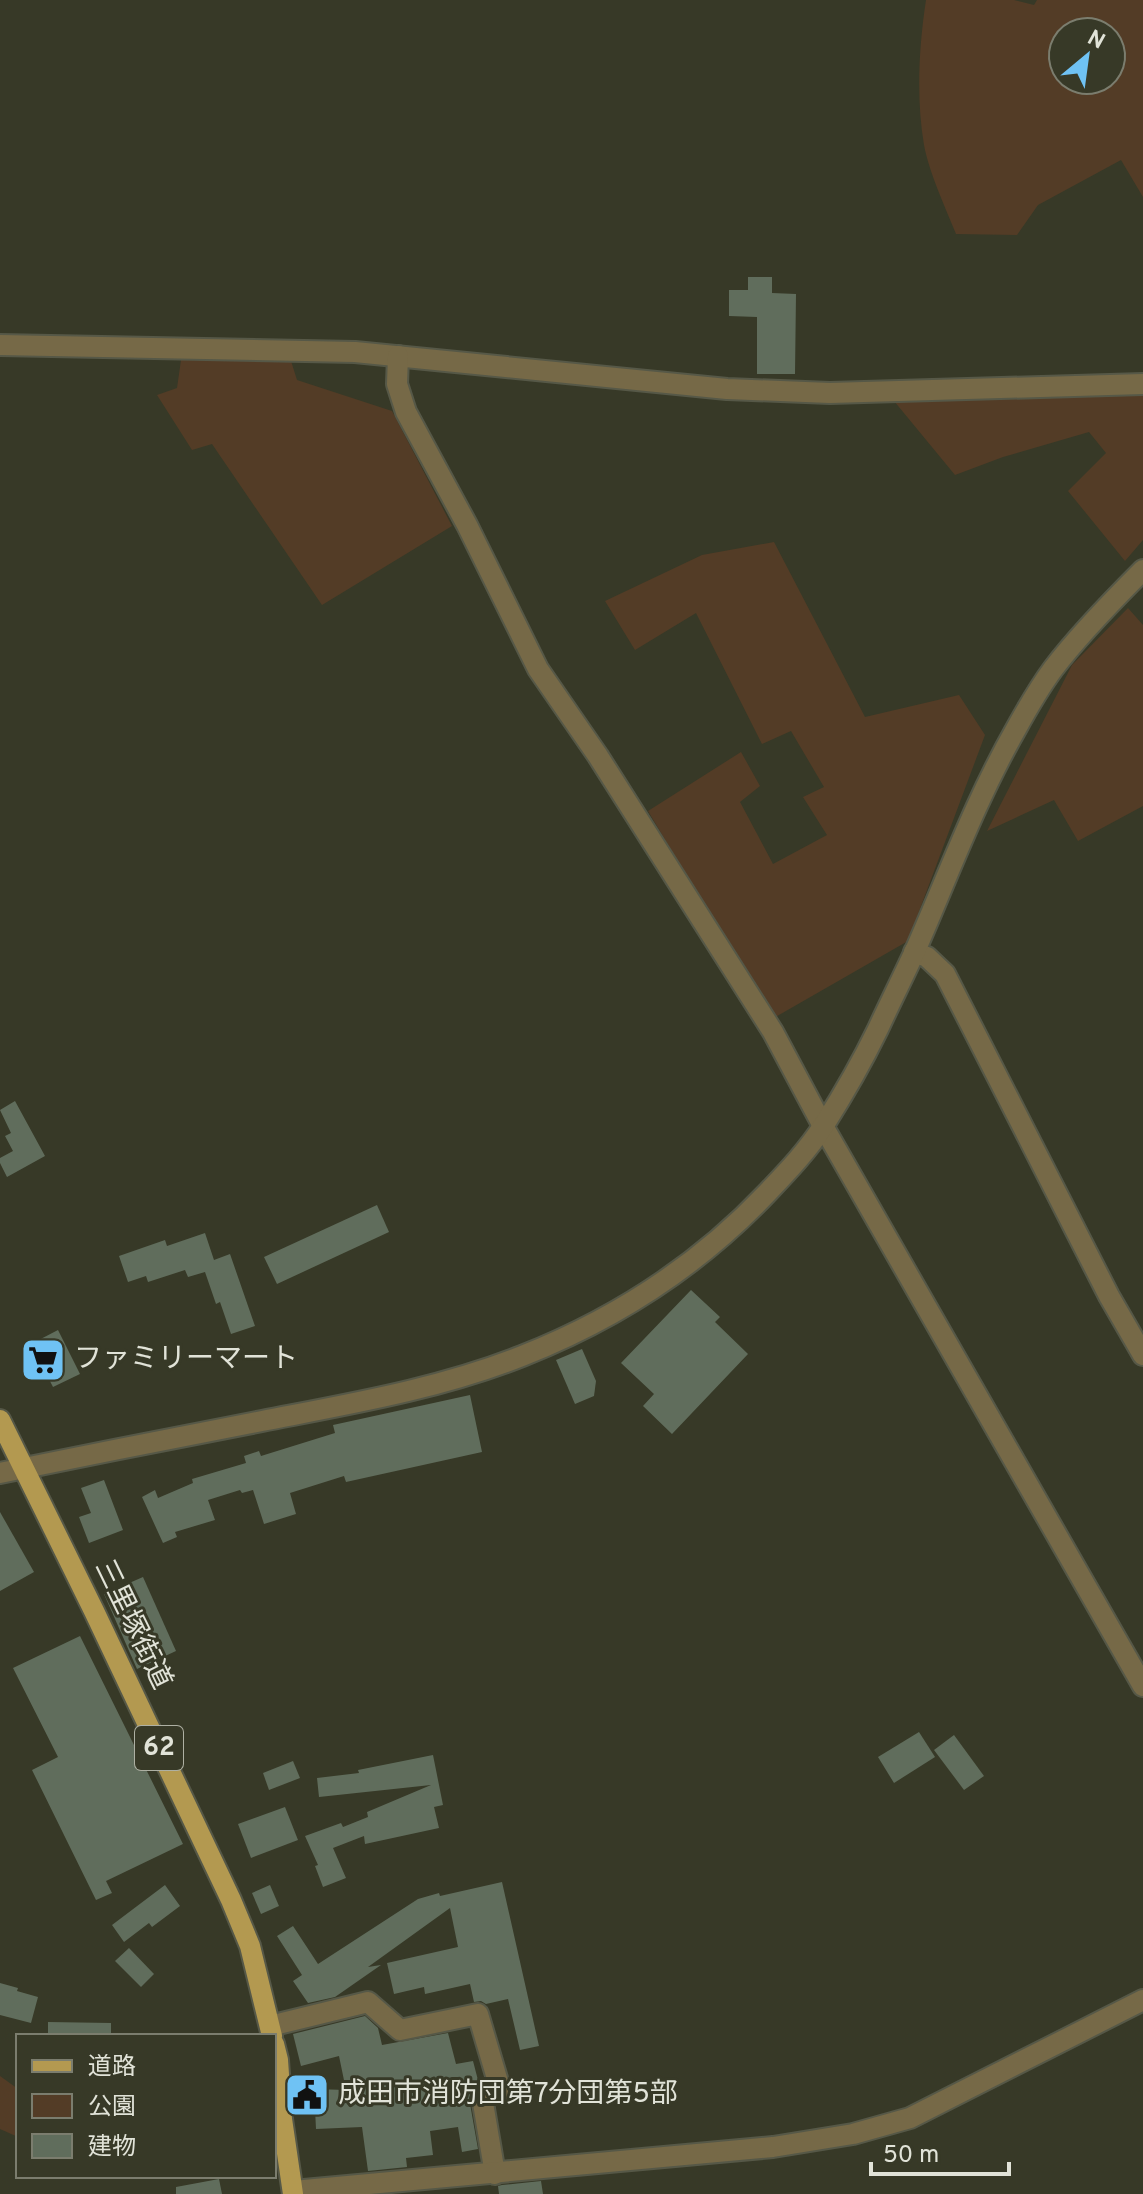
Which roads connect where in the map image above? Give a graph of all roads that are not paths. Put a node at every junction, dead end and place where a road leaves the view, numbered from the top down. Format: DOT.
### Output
graph roads {
  1 [pos="0,345"];
  2 [pos="398,356"];
  3 [pos="1143,384"];
  4 [pos="1143,570"];
  5 [pos="914,952"];
  6 [pos="823,1126"];
  7 [pos="1143,1355"];
  8 [pos="0,1420"];
  9 [pos="24,1468"];
  10 [pos="0,1473"];
  11 [pos="1143,1686"];
  12 [pos="1143,2000"];
  13 [pos="272,2034"];
  14 [pos="275,2034"];
  15 [pos="276,2052"];
  16 [pos="495,2174"];
  17 [pos="293,2193"];
  1 -- 2 [label="street"];
  2 -- 3 [label="street"];
  2 -- 6 [label="street"];
  4 -- 5 [label="street"];
  5 -- 6 [label="street"];
  5 -- 7 [label="street"];
  6 -- 9 [label="street"];
  6 -- 11 [label="street"];
  8 -- 9 [label="main road, 三里塚街道 / 62"];
  9 -- 10 [label="street"];
  9 -- 13 [label="main road, 三里塚街道 / 62"];
  12 -- 16 [label="street"];
  14 -- 16 [label="street"];
  15 -- 17 [label="main road, 三里塚街道 / 62"];
  16 -- 17 [label="street"];
}
